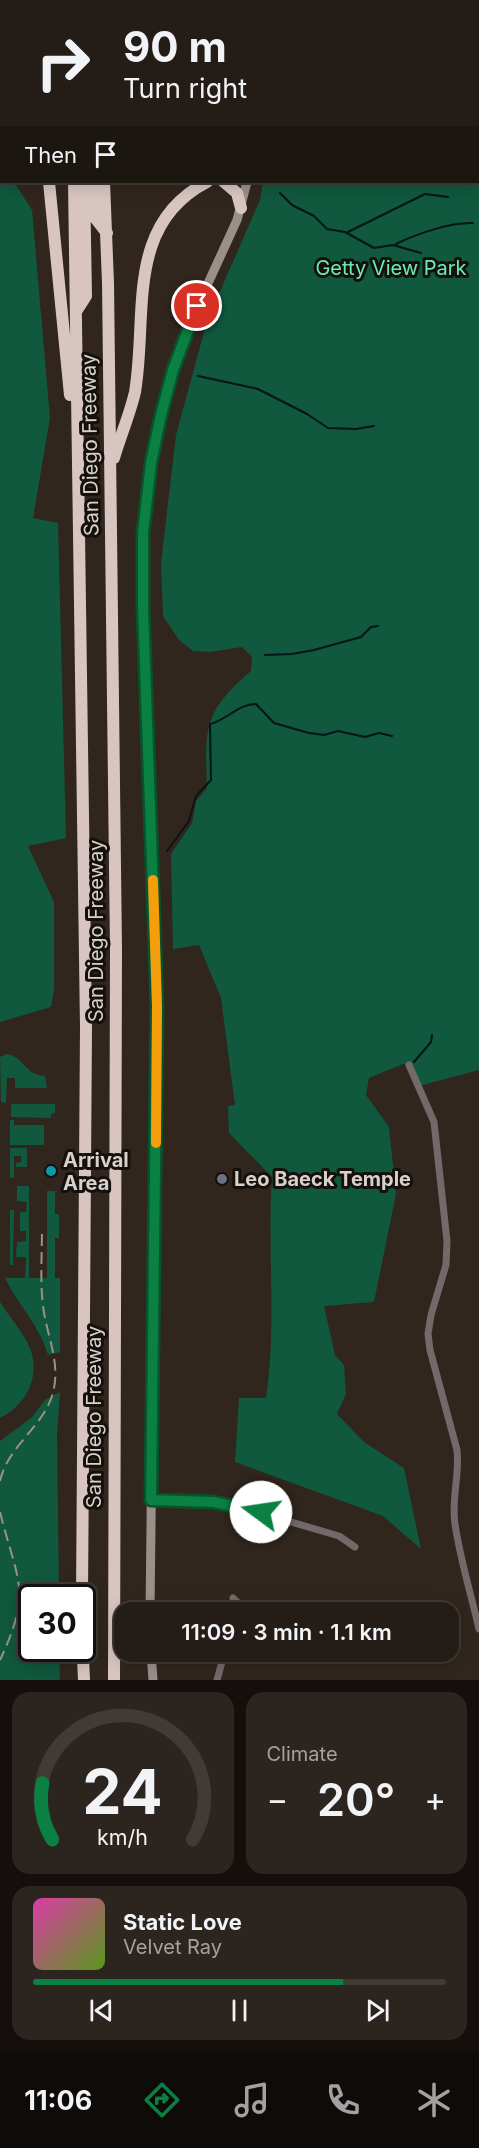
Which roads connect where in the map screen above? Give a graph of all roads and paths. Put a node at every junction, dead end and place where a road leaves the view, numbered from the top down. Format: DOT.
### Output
graph roads {
  1 [pos="50,183"];
  2 [pos="74,183"];
  3 [pos="84,183"];
  4 [pos="93,183"];
  5 [pos="104,183"];
  6 [pos="205,183"];
  7 [pos="225,183"];
  8 [pos="247,183"];
  9 [pos="241,208"];
  10 [pos="107,233"];
  11 [pos="77,310"];
  12 [pos="109,471"];
  13 [pos="78,479"];
  14 [pos="410,1065"];
  15 [pos="151,1500"];
  16 [pos="355,1547"];
  17 [pos="82,1584"];
  18 [pos="233,1598"];
  19 [pos="150,1602"];
  20 [pos="237,1602"];
  21 [pos="479,1629"];
  22 [pos="83,1662"];
  23 [pos="152,1662"];
  24 [pos="222,1662"];
  25 [pos="84,1680"];
  26 [pos="114,1680"];
  27 [pos="153,1680"];
  28 [pos="217,1680"];
  1 -- 13 [label="highway"];
  2 -- 11 [label="highway, San Diego Freeway"];
  3 -- 11 [label="highway"];
  4 -- 10 [label="highway"];
  5 -- 10 [label="highway, San Diego Freeway"];
  6 -- 12 [label="highway"];
  7 -- 9 [label="highway"];
  8 -- 9 [label="main road"];
  9 -- 15 [label="main road"];
  10 -- 12 [label="highway, San Diego Freeway"];
  11 -- 13 [label="highway, San Diego Freeway"];
  12 -- 26 [label="highway, San Diego Freeway"];
  13 -- 17 [label="highway, San Diego Freeway"];
  14 -- 21 [label="street"];
  15 -- 16 [label="street"];
  15 -- 19 [label="main road"];
  18 -- 20 [label="street"];
  22 -- 25 [label="highway"];
  23 -- 27 [label="main road"];
  24 -- 28 [label="street"];
}
